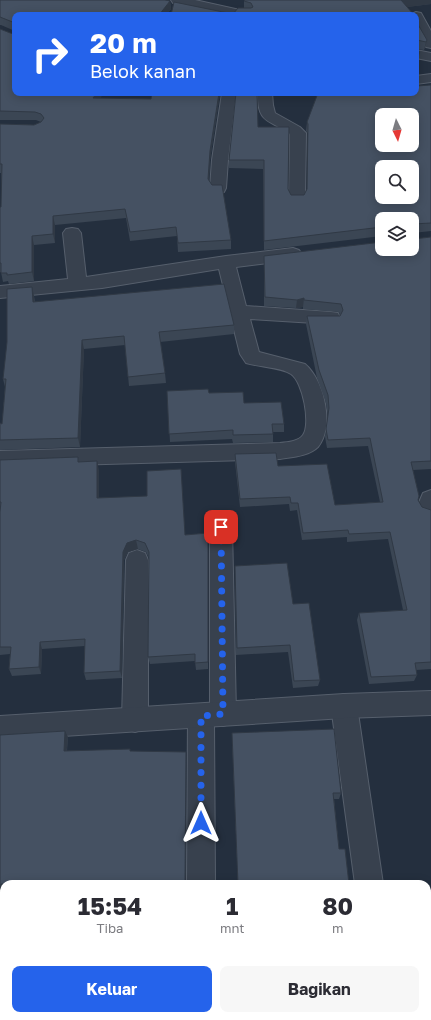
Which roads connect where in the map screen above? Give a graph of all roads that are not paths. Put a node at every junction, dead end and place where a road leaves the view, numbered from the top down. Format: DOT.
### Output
graph roads {
  1 [pos="178,0"];
  2 [pos="231,12"];
  3 [pos="419,21"];
  4 [pos="431,44"];
  5 [pos="419,55"];
  6 [pos="431,57"];
  7 [pos="431,78"];
  8 [pos="419,80"];
  9 [pos="229,96"];
  10 [pos="265,96"];
  11 [pos="218,188"];
  12 [pos="297,198"];
  13 [pos="72,233"];
  14 [pos="313,252"];
  15 [pos="226,262"];
  16 [pos="78,284"];
  17 [pos="0,292"];
  18 [pos="238,312"];
  19 [pos="331,318"];
  20 [pos="0,459"];
  21 [pos="221,527"];
  22 [pos="137,560"];
  23 [pos="431,703"];
  24 [pos="344,706"];
  25 [pos="212,715"];
  26 [pos="135,720"];
  27 [pos="0,728"];
  28 [pos="201,880"];
  29 [pos="368,880"];
  1 -- 2 [label="street"];
  3 -- 4 [label="street"];
  5 -- 6 [label="street"];
  7 -- 8 [label="street"];
  9 -- 11 [label="street"];
  10 -- 12 [label="street"];
  13 -- 16 [label="street"];
  14 -- 15 [label="street"];
  15 -- 16 [label="street"];
  15 -- 18 [label="street"];
  16 -- 17 [label="street"];
  18 -- 19 [label="street"];
  18 -- 20 [label="street"];
  21 -- 25 [label="street"];
  22 -- 26 [label="street"];
  23 -- 24 [label="street"];
  24 -- 25 [label="street"];
  24 -- 29 [label="street"];
  25 -- 26 [label="street"];
  25 -- 28 [label="street"];
  26 -- 27 [label="street"];
}
